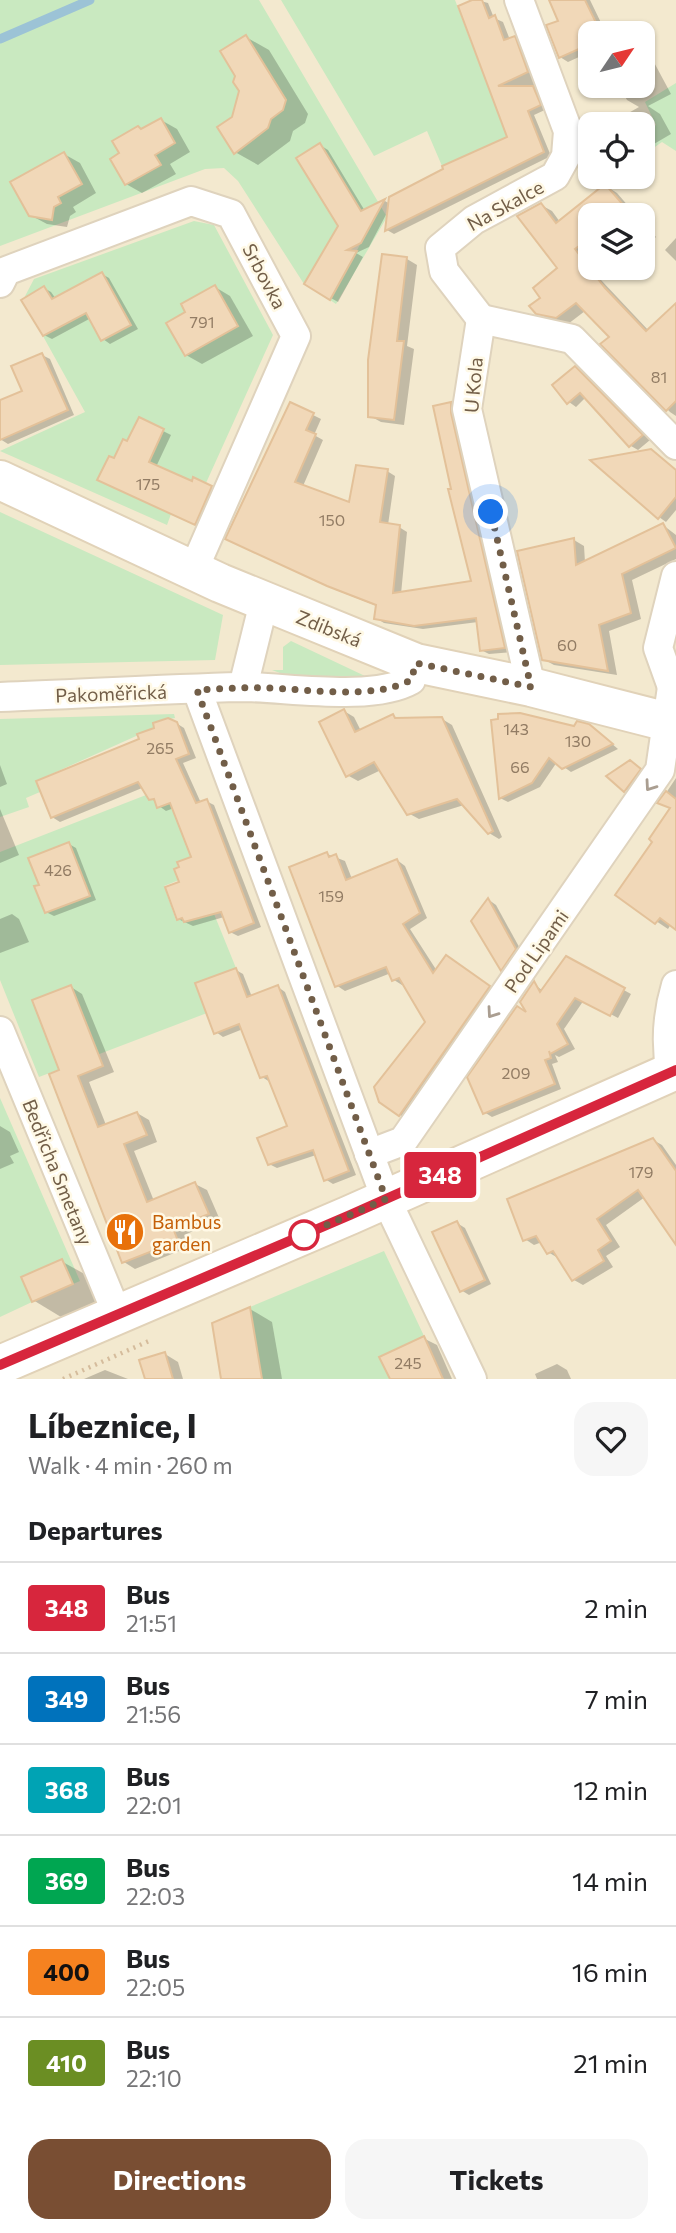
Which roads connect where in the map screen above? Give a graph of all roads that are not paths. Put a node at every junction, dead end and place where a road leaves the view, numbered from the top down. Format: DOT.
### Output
graph roads {
  1 [pos="519,0"];
  2 [pos="0,283"];
  3 [pos="481,319"];
  4 [pos="676,445"];
  5 [pos="0,480"];
  6 [pos="193,571"];
  7 [pos="676,576"];
  8 [pos="264,602"];
  9 [pos="416,663"];
  10 [pos="243,687"];
  11 [pos="531,687"];
  12 [pos="197,690"];
  13 [pos="0,697"];
  14 [pos="673,702"];
  15 [pos="676,985"];
  16 [pos="0,1031"];
  17 [pos="674,1076"];
  18 [pos="369,1154"];
  19 [pos="386,1199"];
  20 [pos="117,1314"];
  21 [pos="0,1366"];
  22 [pos="472,1379"];
  1 -- 3 [label="street, Na Skalce"];
  2 -- 6 [label="street, Srbovka"];
  3 -- 4 [label="street"];
  3 -- 11 [label="street, U Kola"];
  5 -- 6 [label="main road, Zdibská"];
  6 -- 8 [label="main road, Zdibská"];
  7 -- 14 [label="street"];
  8 -- 9 [label="main road, Zdibská"];
  8 -- 10 [label="street"];
  9 -- 10 [label="street, Pakoměřická"];
  9 -- 11 [label="main road, Zdibská"];
  10 -- 12 [label="street, Pakoměřická"];
  11 -- 14 [label="main road, Zdibská"];
  12 -- 13 [label="street, Pakoměřická"];
  12 -- 18 [label="street"];
  14 -- 18 [label="street, Pod Lipami, one-way"];
  15 -- 17 [label="street"];
  16 -- 20 [label="street, Bedřicha Smetany"];
  17 -- 19 [label="main road"];
  18 -- 19 [label="street"];
  19 -- 20 [label="main road"];
  19 -- 22 [label="street"];
  20 -- 21 [label="main road"];
}
